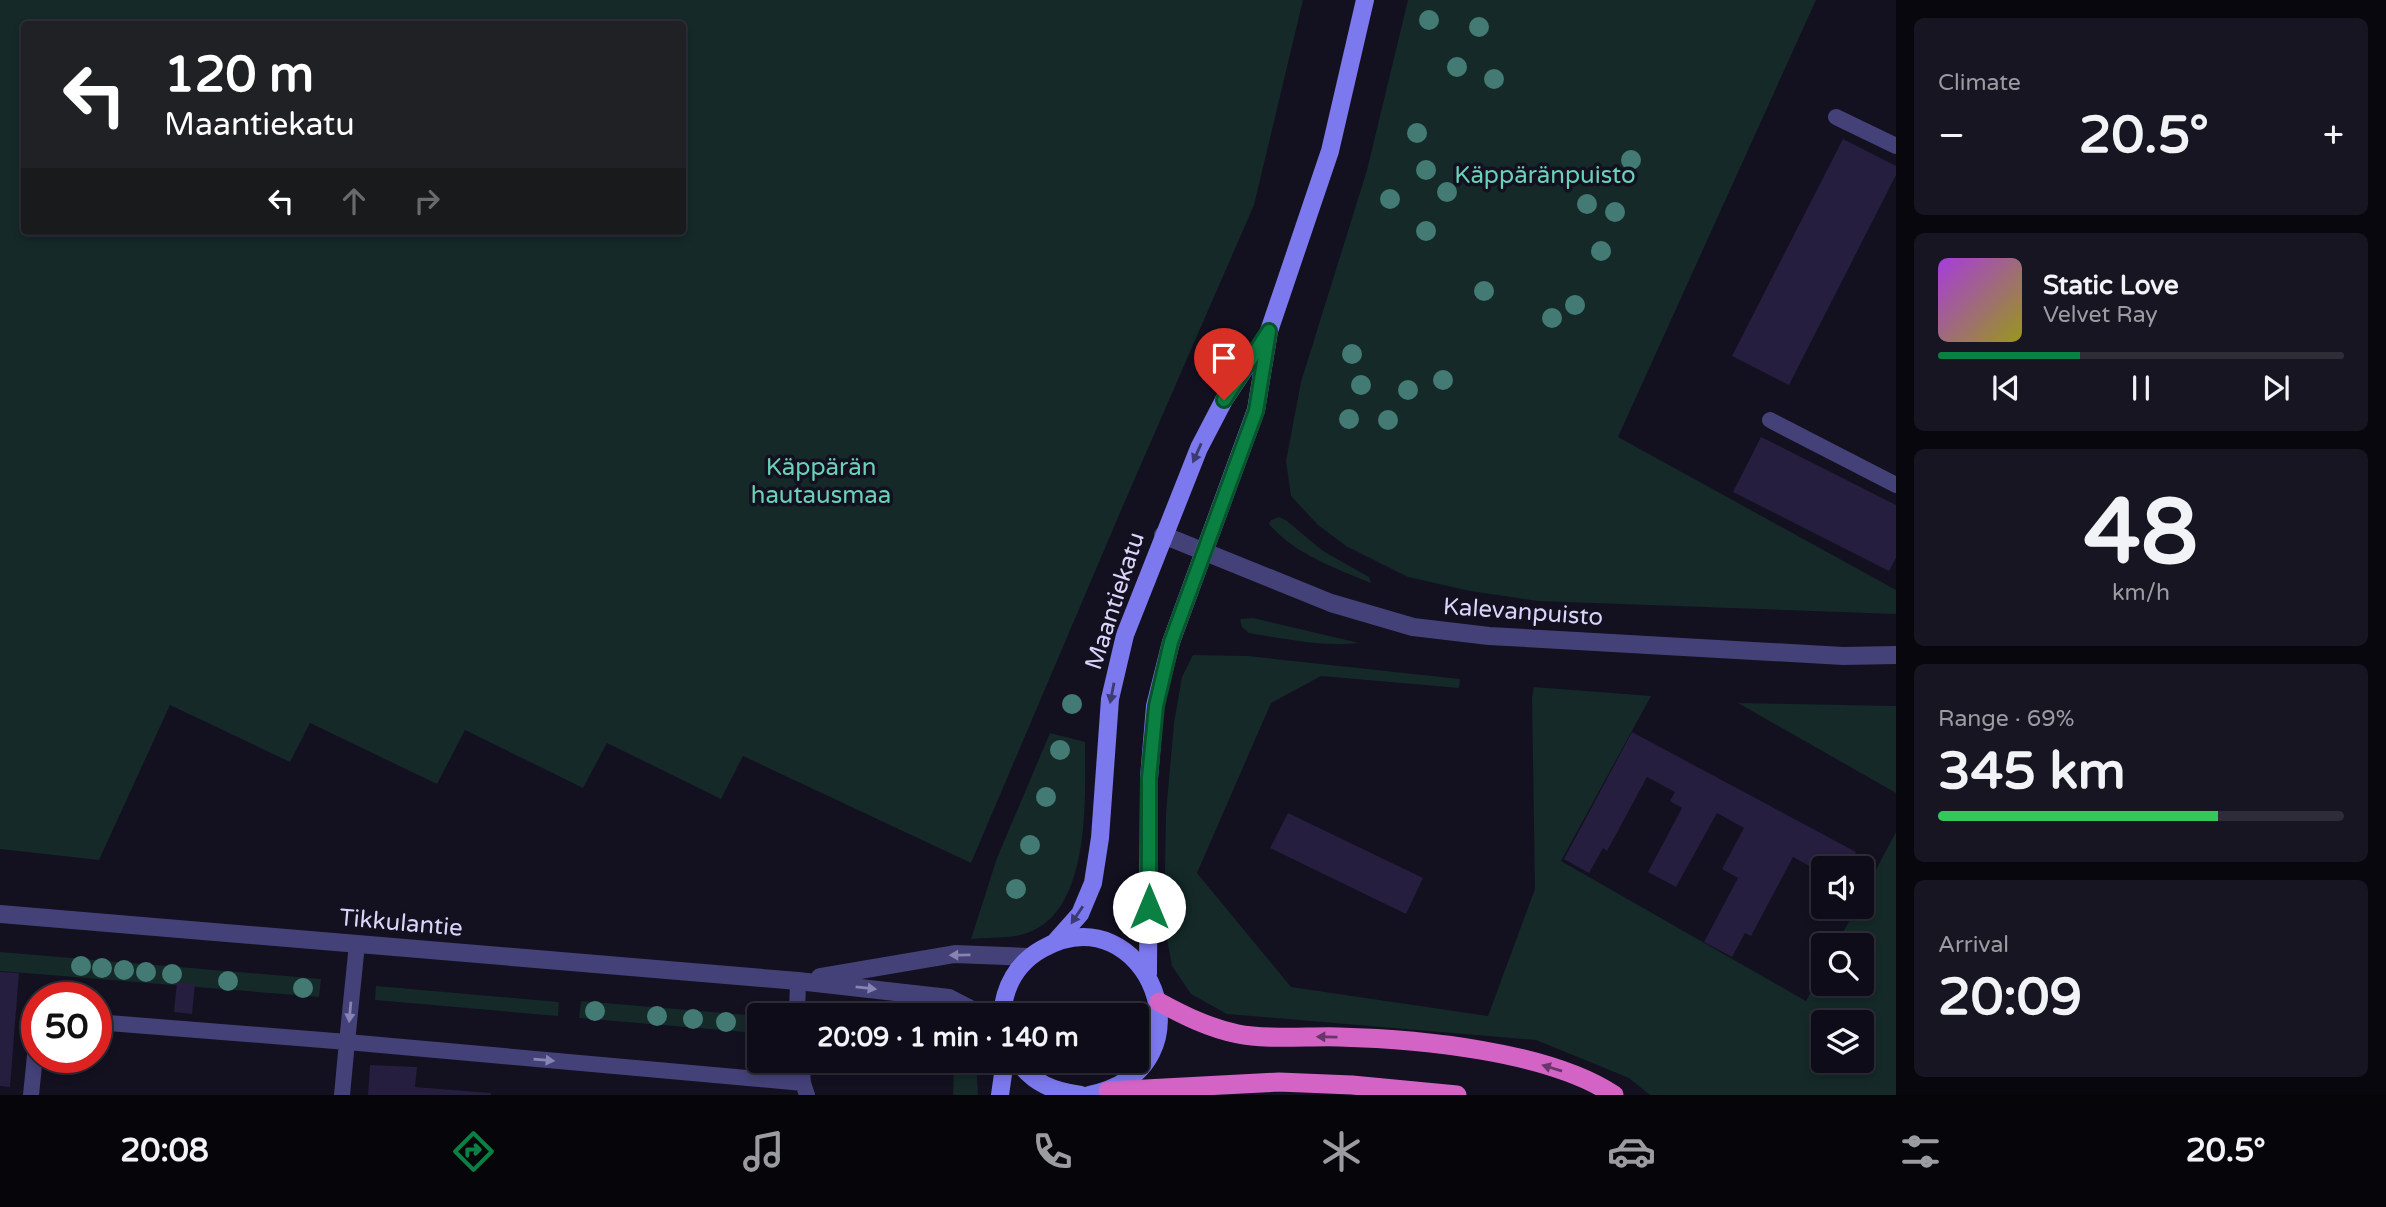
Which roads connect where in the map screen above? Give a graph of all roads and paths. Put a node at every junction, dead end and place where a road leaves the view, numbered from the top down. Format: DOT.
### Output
graph roads {
  1 [pos="1365,0"];
  2 [pos="1836,117"];
  3 [pos="1896,146"];
  4 [pos="1269,331"];
  5 [pos="1770,420"];
  6 [pos="1896,485"];
  7 [pos="1163,535"];
  8 [pos="1203,551"];
  9 [pos="1896,655"];
  10 [pos="0,914"];
  11 [pos="1055,942"];
  12 [pos="357,944"];
  13 [pos="1028,957"];
  14 [pos="1148,974"];
  15 [pos="798,981"];
  16 [pos="1159,1002"];
  17 [pos="797,1003"];
  18 [pos="959,1003"];
  19 [pos="1003,1003"];
  20 [pos="112,1023"];
  21 [pos="347,1042"];
  22 [pos="33,1073"];
  23 [pos="1003,1073"];
  24 [pos="1025,1073"];
  25 [pos="805,1089"];
  26 [pos="1099,1093"];
  27 [pos="31,1095"];
  28 [pos="342,1095"];
  29 [pos="1000,1095"];
  30 [pos="1081,1095"];
  31 [pos="1457,1095"];
  32 [pos="1614,1095"];
  1 -- 4 [label="main road, Maantiekatu"];
  2 -- 3 [label="lane"];
  4 -- 7 [label="main road, Maantiekatu, one-way"];
  4 -- 8 [label="main road, Maantiekatu"];
  5 -- 6 [label="lane"];
  7 -- 8 [label="street, Kalevanpuisto"];
  7 -- 11 [label="main road, Maantiekatu, one-way"];
  8 -- 9 [label="street, Kalevanpuisto"];
  8 -- 14 [label="main road, Maantiekatu"];
  10 -- 12 [label="street, Tikkulantie"];
  11 -- 13 [label="main road"];
  11 -- 14 [label="main road"];
  12 -- 15 [label="street, Tikkulantie"];
  12 -- 21 [label="lane, one-way"];
  13 -- 15 [label="street, one-way"];
  13 -- 19 [label="main road"];
  14 -- 16 [label="main road"];
  15 -- 17 [label="lane"];
  15 -- 18 [label="street, one-way"];
  16 -- 26 [label="main road"];
  32 -- 16 [label="highway, one-way"];
  20 -- 21 [label="lane"];
  21 -- 25 [label="lane, one-way"];
  21 -- 28 [label="lane"];
  22 -- 27 [label="lane"];
  23 -- 29 [label="main road"];
  24 -- 30 [label="main road"];
  26 -- 31 [label="highway"];
}
